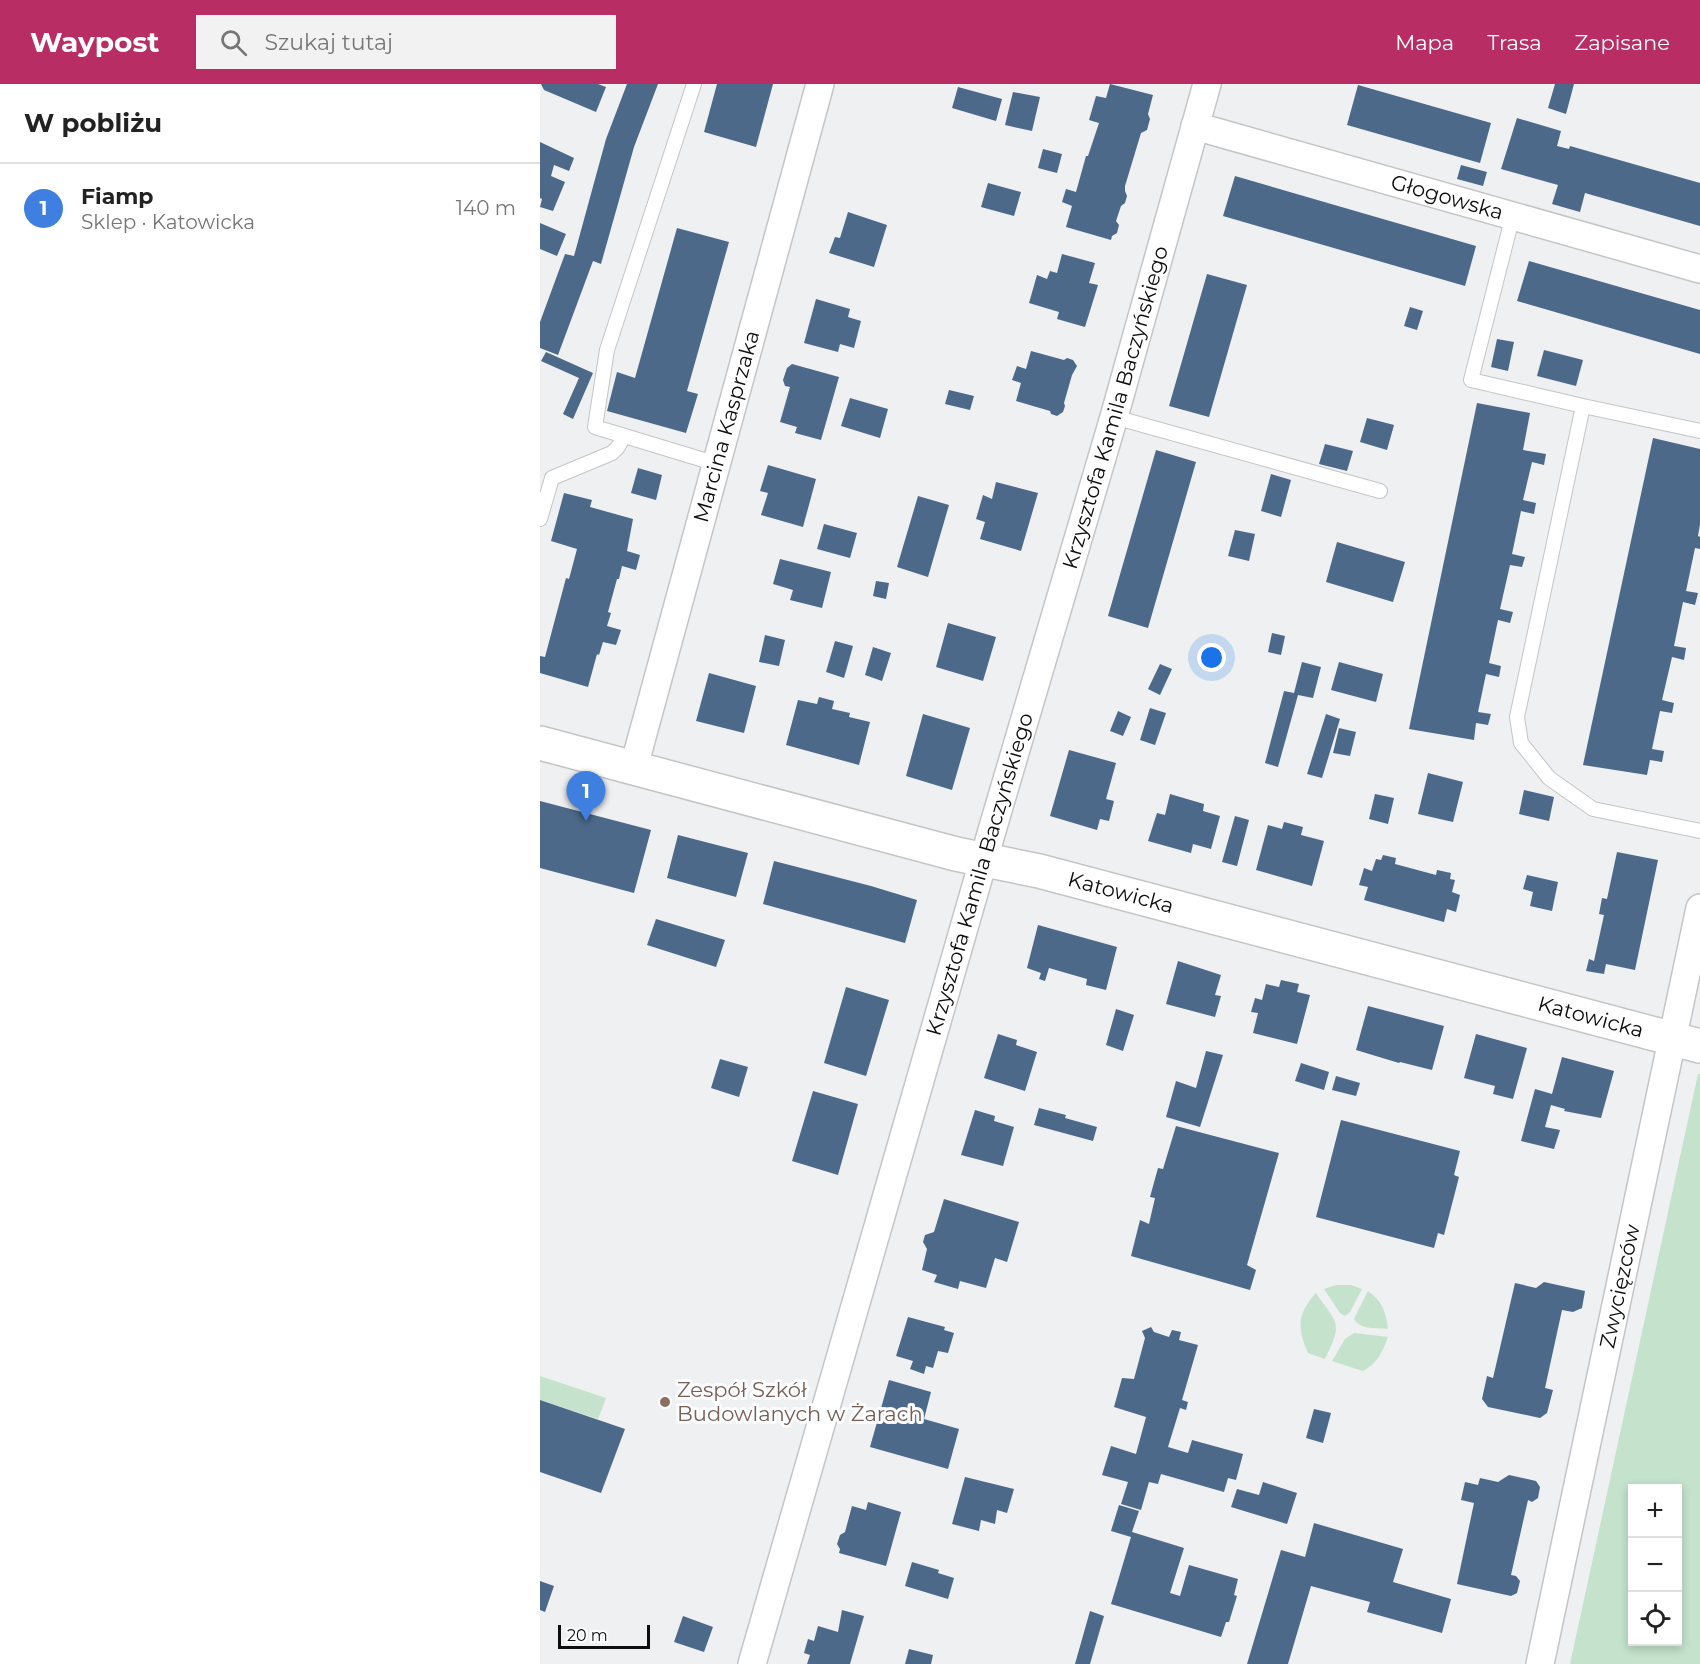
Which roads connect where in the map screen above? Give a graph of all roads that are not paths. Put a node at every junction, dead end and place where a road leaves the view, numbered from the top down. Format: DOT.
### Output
graph roads {
  1 [pos="694,84"];
  2 [pos="820,84"];
  3 [pos="1208,84"];
  4 [pos="1195,126"];
  5 [pos="1514,215"];
  6 [pos="1700,269"];
  7 [pos="1583,406"];
  8 [pos="1114,417"];
  9 [pos="1700,431"];
  10 [pos="624,436"];
  11 [pos="717,464"];
  12 [pos="1380,490"];
  13 [pos="540,519"];
  14 [pos="540,743"];
  15 [pos="633,770"];
  16 [pos="1700,831"];
  17 [pos="984,859"];
  18 [pos="1700,908"];
  19 [pos="1687,1043"];
  20 [pos="752,1664"];
  21 [pos="1540,1664"];
  1 -- 10 [label="lane"];
  2 -- 11 [label="street, Marcina Kasprzaka"];
  3 -- 4 [label="street, Krzysztofa Kamila Baczyńskiego"];
  4 -- 5 [label="street, Głogowska"];
  4 -- 8 [label="street, Krzysztofa Kamila Baczyńskiego"];
  5 -- 6 [label="street, Głogowska"];
  5 -- 7 [label="lane"];
  7 -- 9 [label="lane"];
  7 -- 16 [label="lane"];
  8 -- 12 [label="lane"];
  8 -- 17 [label="street, Krzysztofa Kamila Baczyńskiego"];
  10 -- 11 [label="lane"];
  10 -- 13 [label="lane"];
  11 -- 15 [label="street, Marcina Kasprzaka"];
  14 -- 15 [label="street, Katowicka"];
  15 -- 17 [label="street, Katowicka"];
  17 -- 19 [label="street, Katowicka"];
  17 -- 20 [label="street, Krzysztofa Kamila Baczyńskiego"];
  18 -- 19 [label="street, Zwycięzców"];
  19 -- 21 [label="street, Zwycięzców"];
}
